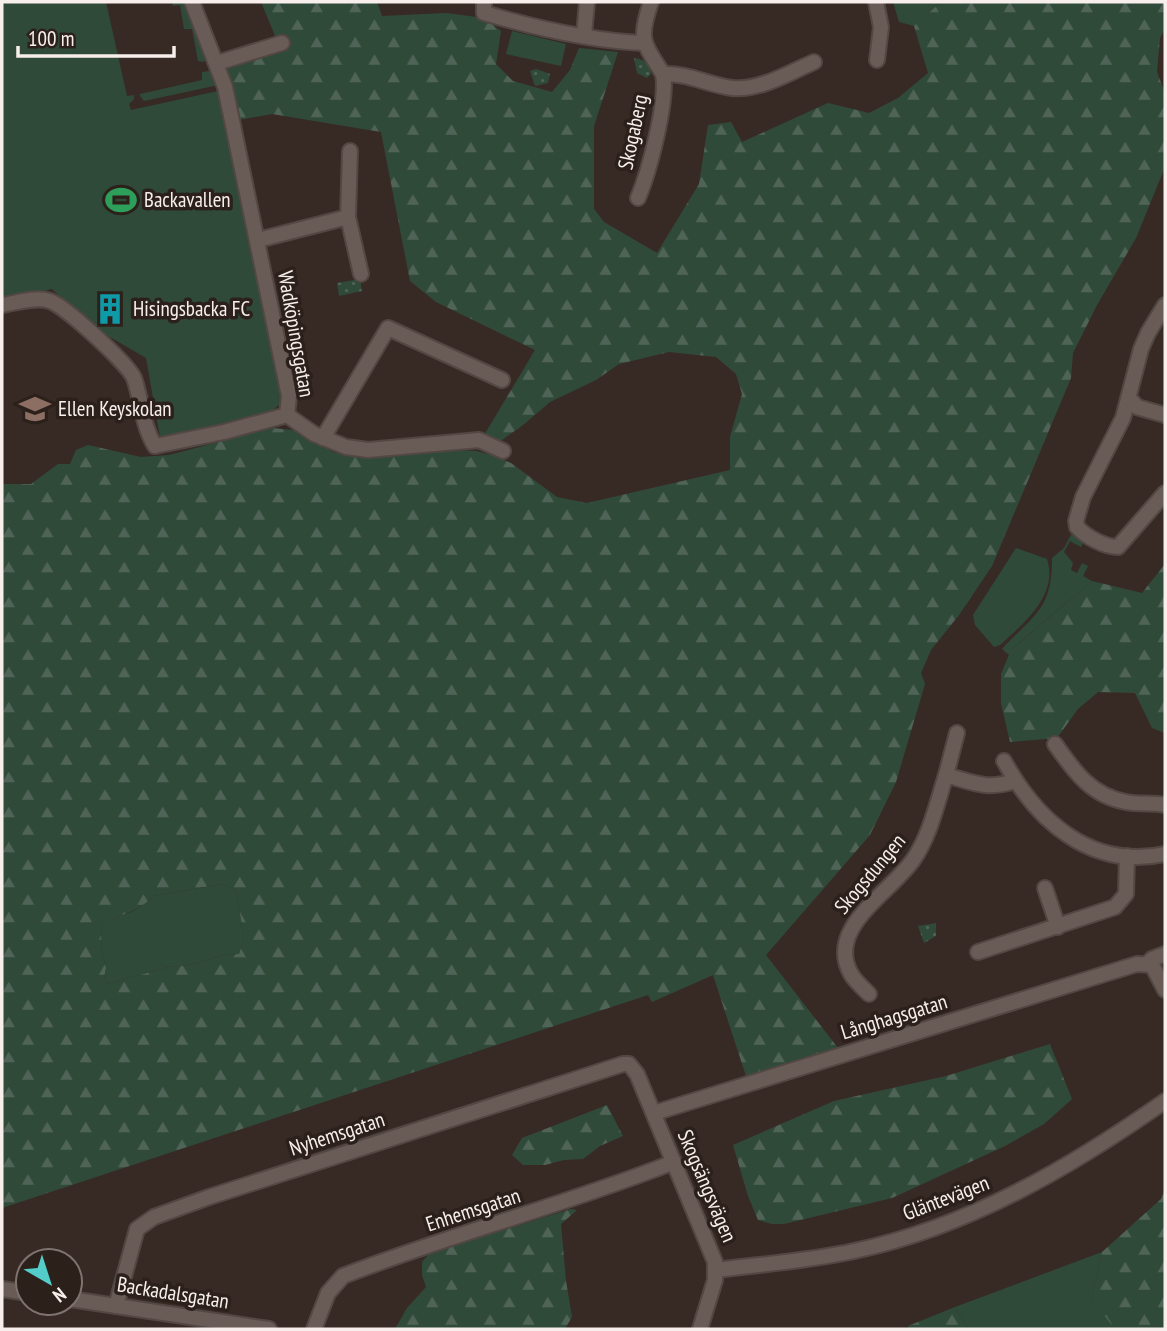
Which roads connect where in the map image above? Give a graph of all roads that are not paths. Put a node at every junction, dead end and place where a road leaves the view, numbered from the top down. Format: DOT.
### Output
graph roads {
  1 [pos="192,2"];
  2 [pos="484,2"];
  3 [pos="587,2"];
  4 [pos="651,2"];
  5 [pos="876,2"];
  6 [pos="584,35"];
  7 [pos="282,43"];
  8 [pos="644,43"];
  9 [pos="877,60"];
  10 [pos="814,62"];
  11 [pos="217,63"];
  12 [pos="663,74"];
  13 [pos="350,151"];
  14 [pos="638,198"];
  15 [pos="348,217"];
  16 [pos="258,240"];
  17 [pos="361,274"];
  18 [pos="2,305"];
  19 [pos="1165,305"];
  20 [pos="502,380"];
  21 [pos="1130,406"];
  22 [pos="287,415"];
  23 [pos="1165,415"];
  24 [pos="323,438"];
  25 [pos="503,451"];
  26 [pos="1165,492"];
  27 [pos="957,733"];
  28 [pos="1055,744"];
  29 [pos="1004,761"];
  30 [pos="946,775"];
  31 [pos="1015,781"];
  32 [pos="1165,805"];
  33 [pos="1165,854"];
  34 [pos="1128,856"];
  35 [pos="1045,888"];
  36 [pos="1058,927"];
  37 [pos="978,952"];
  38 [pos="1165,954"];
  39 [pos="1148,963"];
  40 [pos="1165,990"];
  41 [pos="869,994"];
  42 [pos="629,1064"];
  43 [pos="1165,1101"];
  44 [pos="654,1113"];
  45 [pos="674,1162"];
  46 [pos="717,1270"];
  47 [pos="84,1301"];
  48 [pos="116,1306"];
  49 [pos="269,1329"];
  50 [pos="314,1329"];
  51 [pos="700,1329"];
  1 -- 11 [label="street, Wadköpingsgatan"];
  2 -- 6 [label="street"];
  3 -- 6 [label="street"];
  4 -- 8 [label="street"];
  5 -- 9 [label="street"];
  6 -- 8 [label="street"];
  7 -- 11 [label="street"];
  8 -- 12 [label="street, Skogaberg"];
  10 -- 12 [label="street, Skogaberg"];
  11 -- 16 [label="street, Wadköpingsgatan"];
  12 -- 14 [label="street, Skogaberg"];
  13 -- 15 [label="street"];
  15 -- 16 [label="street"];
  15 -- 17 [label="street"];
  16 -- 22 [label="street, Wadköpingsgatan"];
  18 -- 22 [label="street, Wadköpingsgatan"];
  19 -- 21 [label="street"];
  20 -- 24 [label="street"];
  21 -- 23 [label="street"];
  21 -- 26 [label="street"];
  22 -- 24 [label="street"];
  24 -- 25 [label="street"];
  27 -- 30 [label="street, Skogsdungen"];
  28 -- 32 [label="street"];
  29 -- 31 [label="street"];
  30 -- 31 [label="street"];
  30 -- 41 [label="street, Skogsdungen"];
  31 -- 34 [label="street"];
  33 -- 34 [label="street"];
  34 -- 36 [label="street"];
  35 -- 36 [label="street"];
  36 -- 37 [label="street"];
  38 -- 39 [label="street, Långhagsgatan"];
  39 -- 40 [label="street"];
  39 -- 44 [label="street, Långhagsgatan"];
  42 -- 44 [label="street, Skogsängsvägen"];
  42 -- 48 [label="street, Nyhemsgatan"];
  43 -- 46 [label="street, Gläntevägen"];
  44 -- 45 [label="street, Skogsängsvägen"];
  45 -- 46 [label="street, Skogsängsvägen"];
  45 -- 50 [label="street, Enhemsgatan"];
  46 -- 51 [label="street, Skogsängsvägen"];
  47 -- 48 [label="street, Backadalsgatan"];
  48 -- 49 [label="street, Backadalsgatan"];
}
